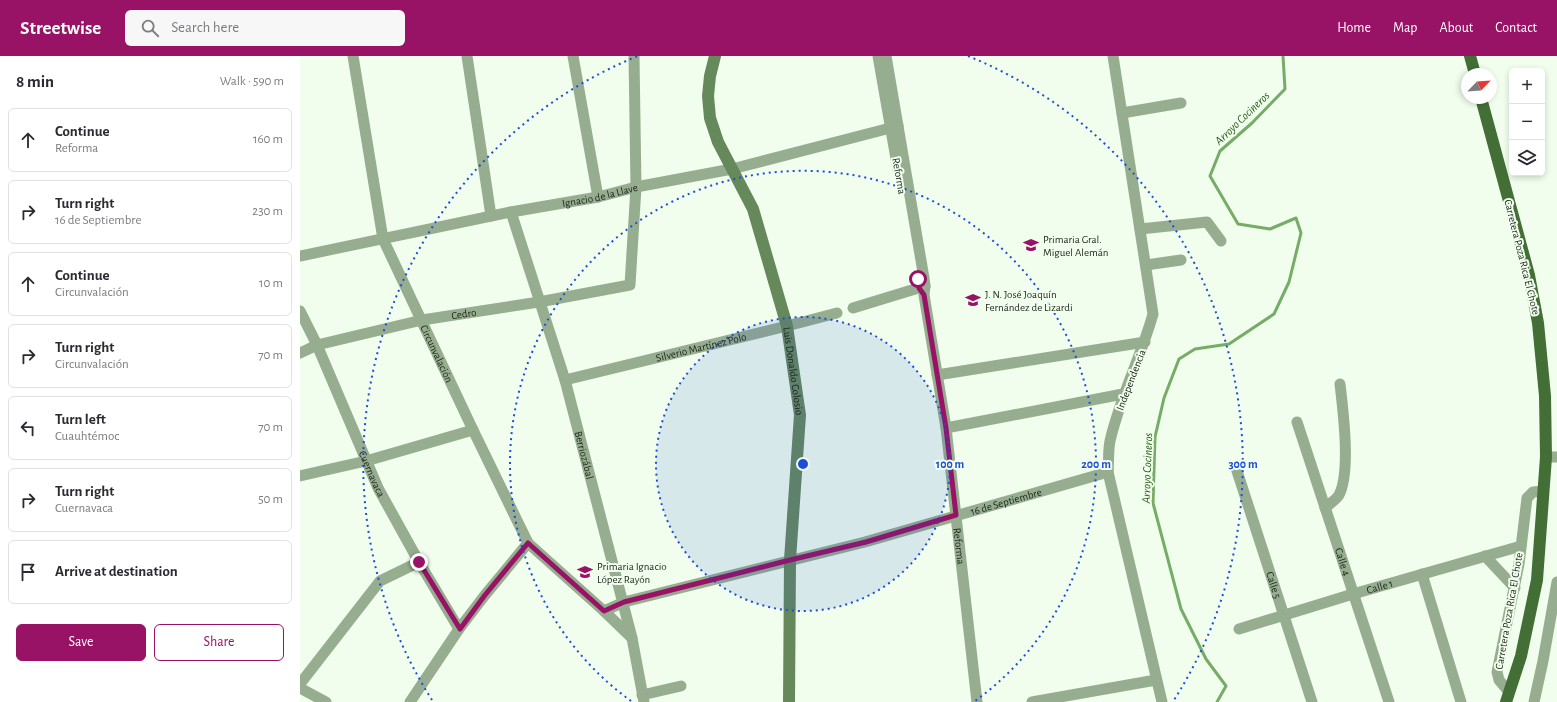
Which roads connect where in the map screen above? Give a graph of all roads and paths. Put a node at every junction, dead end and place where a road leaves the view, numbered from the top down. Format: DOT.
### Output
graph roads {
  1 [pos="353,56"];
  2 [pos="467,56"];
  3 [pos="573,56"];
  4 [pos="634,56"];
  5 [pos="715,56"];
  6 [pos="878,56"];
  7 [pos="886,56"];
  8 [pos="1113,56"];
  9 [pos="1470,56"];
  10 [pos="1473,68"];
  11 [pos="1181,103"];
  12 [pos="1483,104"];
  13 [pos="1122,113"];
  14 [pos="895,127"];
  15 [pos="732,169"];
  16 [pos="636,187"];
  17 [pos="598,197"];
  18 [pos="511,212"];
  19 [pos="491,216"];
  20 [pos="1140,229"];
  21 [pos="383,238"];
  22 [pos="1221,241"];
  23 [pos="300,256"];
  24 [pos="1181,260"];
  25 [pos="1146,265"];
  26 [pos="923,290"];
  27 [pos="540,302"];
  28 [pos="853,308"];
  29 [pos="300,311"];
  30 [pos="837,313"];
  31 [pos="422,320"];
  32 [pos="787,326"];
  33 [pos="1145,342"];
  34 [pos="317,345"];
  35 [pos="300,353"];
  36 [pos="937,375"];
  37 [pos="565,380"];
  38 [pos="1340,384"];
  39 [pos="1124,394"];
  40 [pos="1297,422"];
  41 [pos="946,428"];
  42 [pos="474,430"];
  43 [pos="1551,457"];
  44 [pos="366,461"];
  45 [pos="1236,468"];
  46 [pos="1108,472"];
  47 [pos="300,476"];
  48 [pos="1543,491"];
  49 [pos="1325,508"];
  50 [pos="956,515"];
  51 [pos="528,543"];
  52 [pos="1521,546"];
  53 [pos="1485,556"];
  54 [pos="790,560"];
  55 [pos="419,562"];
  56 [pos="1422,574"];
  57 [pos="1557,582"];
  58 [pos="1514,588"];
  59 [pos="1354,594"];
  60 [pos="624,602"];
  61 [pos="604,611"];
  62 [pos="1283,615"];
  63 [pos="460,629"];
  64 [pos="1239,629"];
  65 [pos="632,638"];
  66 [pos="1552,640"];
  67 [pos="1156,680"];
  68 [pos="300,684"];
  69 [pos="681,686"];
  70 [pos="300,688"];
  71 [pos="1507,697"];
  72 [pos="643,698"];
  73 [pos="326,702"];
  74 [pos="410,702"];
  75 [pos="791,702"];
  76 [pos="977,702"];
  77 [pos="1032,702"];
  78 [pos="1162,702"];
  79 [pos="1312,702"];
  80 [pos="1389,702"];
  81 [pos="1461,702"];
  82 [pos="1534,702"];
  1 -- 21 [label="street, Circunvalación"];
  2 -- 19 [label="street"];
  3 -- 17 [label="street"];
  4 -- 16 [label="street"];
  5 -- 15 [label="main road, Luis Donaldo Colosio"];
  6 -- 14 [label="street, Reforma"];
  7 -- 14 [label="street, Reforma"];
  8 -- 13 [label="street, Independencia"];
  9 -- 10 [label="main road"];
  11 -- 13 [label="street"];
  12 -- 43 [label="main road, Carretera Poza Rica El Chote"];
  13 -- 20 [label="street, Independencia"];
  14 -- 15 [label="street, Ignacio de la Llave"];
  14 -- 26 [label="street, Reforma"];
  15 -- 16 [label="street, Ignacio de la Llave"];
  15 -- 32 [label="main road, Luis Donaldo Colosio"];
  16 -- 17 [label="street, Ignacio de la Llave"];
  16 -- 27 [label="street, Cedro"];
  17 -- 18 [label="street, Ignacio de la Llave"];
  18 -- 19 [label="street, Ignacio de la Llave"];
  18 -- 27 [label="street, Berriozábal"];
  19 -- 21 [label="street, Ignacio de la Llave"];
  20 -- 22 [label="street"];
  20 -- 25 [label="street, Independencia"];
  21 -- 23 [label="street, Ignacio de la Llave"];
  21 -- 31 [label="street, Circunvalación"];
  24 -- 25 [label="street"];
  25 -- 33 [label="street, Independencia"];
  26 -- 28 [label="street"];
  26 -- 36 [label="street, Reforma"];
  27 -- 31 [label="street, Cedro"];
  27 -- 37 [label="street, Berriozábal"];
  29 -- 34 [label="street, Cuernavaca"];
  30 -- 32 [label="street, Silverio Martínez Polo"];
  31 -- 34 [label="street, Cedro"];
  31 -- 42 [label="street, Circunvalación"];
  32 -- 37 [label="street, Silverio Martínez Polo"];
  32 -- 54 [label="main road, Luis Donaldo Colosio"];
  33 -- 36 [label="street"];
  33 -- 39 [label="street, Independencia"];
  34 -- 35 [label="street, Cedro"];
  34 -- 44 [label="street, Cuernavaca"];
  36 -- 41 [label="street, Reforma"];
  37 -- 60 [label="street, Berriozábal"];
  38 -- 49 [label="street"];
  39 -- 41 [label="street"];
  39 -- 46 [label="street, Independencia"];
  40 -- 49 [label="street, Calle 4"];
  41 -- 50 [label="street, Reforma"];
  42 -- 44 [label="street"];
  42 -- 51 [label="street, Circunvalación"];
  43 -- 48 [label="main road, Carretera Poza Rica El Chote"];
  44 -- 47 [label="street"];
  44 -- 55 [label="street, Cuernavaca"];
  45 -- 62 [label="street, Calle 5"];
  46 -- 50 [label="street, 16 de Septiembre"];
  46 -- 67 [label="street, Independencia"];
  48 -- 52 [label="street, Carretera Poza Rica El Chote"];
  48 -- 71 [label="main road, Carretera Poza Rica El Chote"];
  49 -- 59 [label="street, Calle 4"];
  50 -- 54 [label="street, 16 de Septiembre"];
  50 -- 76 [label="street, Reforma"];
  51 -- 61 [label="street, Circunvalación"];
  51 -- 63 [label="street"];
  52 -- 53 [label="street, Calle 1"];
  52 -- 58 [label="street, Carretera Poza Rica El Chote"];
  53 -- 56 [label="street, Calle 1"];
  53 -- 58 [label="street"];
  54 -- 60 [label="street, 16 de Septiembre"];
  54 -- 75 [label="main road, Luis Donaldo Colosio"];
  55 -- 63 [label="street, Cuernavaca"];
  55 -- 68 [label="street"];
  56 -- 59 [label="street, Calle 1"];
  56 -- 81 [label="street"];
  57 -- 66 [label="street"];
  58 -- 71 [label="street, Carretera Poza Rica El Chote"];
  59 -- 62 [label="street, Calle 1"];
  59 -- 80 [label="street, Calle 4"];
  60 -- 61 [label="street"];
  60 -- 65 [label="street, Berriozábal"];
  61 -- 65 [label="street, Circunvalación"];
  62 -- 64 [label="street, Calle 1"];
  62 -- 79 [label="street, Calle 5"];
  63 -- 74 [label="street"];
  65 -- 72 [label="street, Berriozábal"];
  66 -- 82 [label="street"];
  67 -- 77 [label="street"];
  67 -- 78 [label="street, Independencia"];
  69 -- 72 [label="street"];
  70 -- 73 [label="street"];
}
